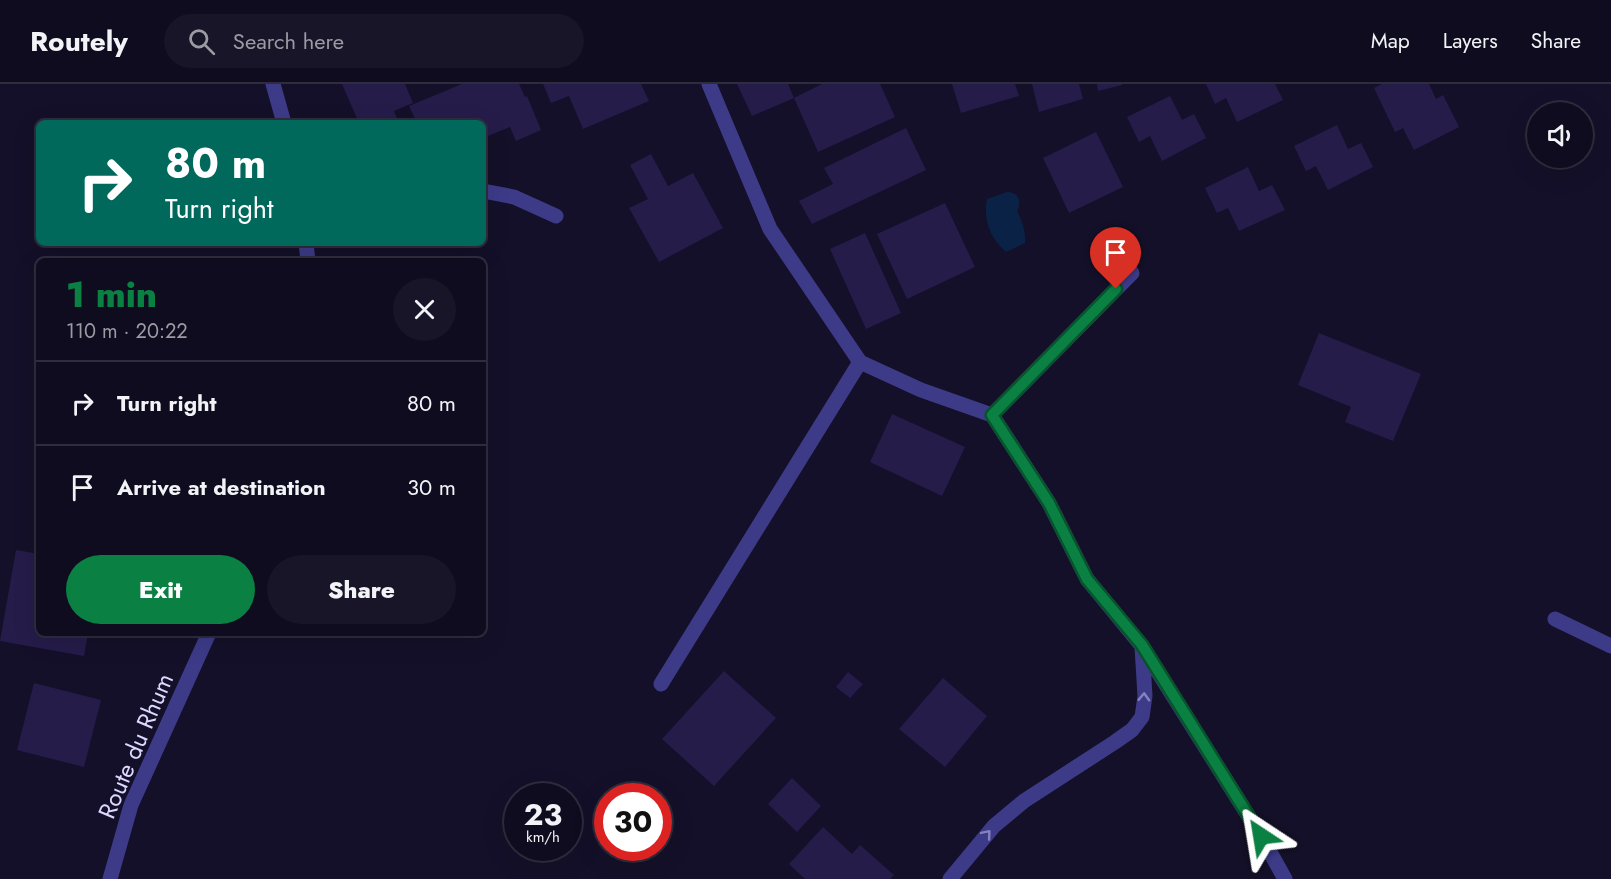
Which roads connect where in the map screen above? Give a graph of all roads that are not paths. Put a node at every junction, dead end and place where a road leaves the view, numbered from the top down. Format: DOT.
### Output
graph roads {
  1 [pos="273,84"];
  2 [pos="710,84"];
  3 [pos="283,120"];
  4 [pos="486,192"];
  5 [pos="556,216"];
  6 [pos="1132,273"];
  7 [pos="860,362"];
  8 [pos="992,415"];
  9 [pos="1554,619"];
  10 [pos="208,636"];
  11 [pos="1142,645"];
  12 [pos="1611,646"];
  13 [pos="662,684"];
  14 [pos="110,879"];
  15 [pos="950,879"];
  16 [pos="1285,879"];
  1 -- 3 [label="street"];
  2 -- 7 [label="street"];
  4 -- 5 [label="street"];
  6 -- 8 [label="street"];
  7 -- 8 [label="street"];
  7 -- 13 [label="street"];
  8 -- 11 [label="street"];
  9 -- 12 [label="street"];
  10 -- 14 [label="street, Route du Rhum"];
  15 -- 11 [label="street, one-way"];
  11 -- 16 [label="street"];
}
